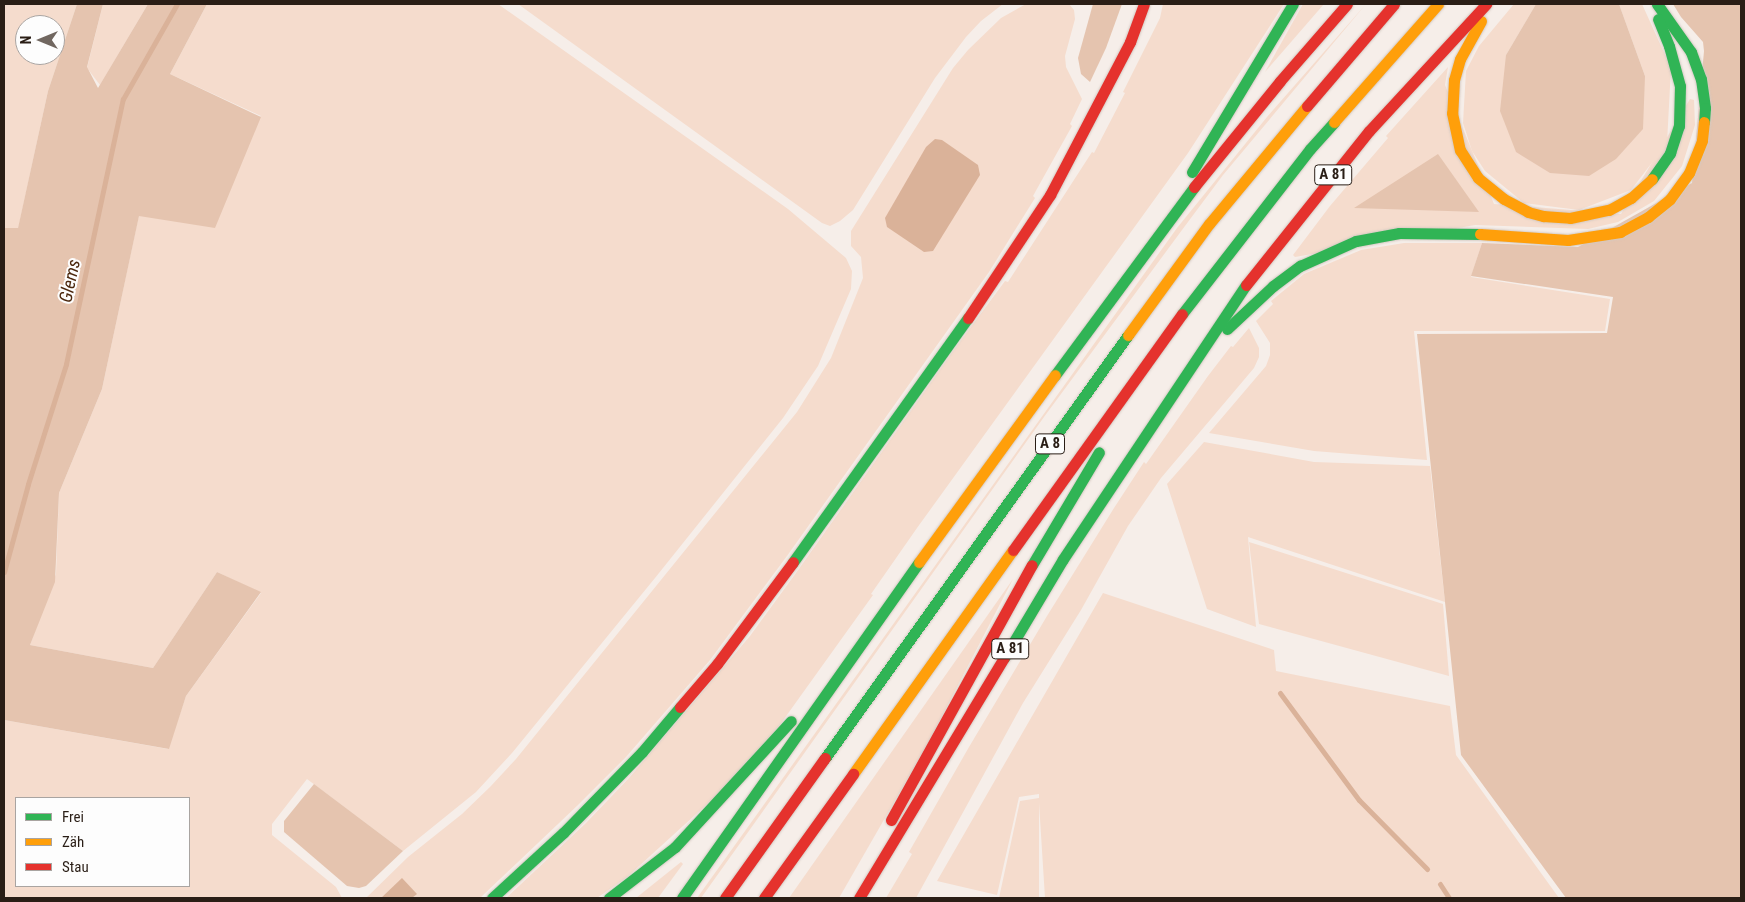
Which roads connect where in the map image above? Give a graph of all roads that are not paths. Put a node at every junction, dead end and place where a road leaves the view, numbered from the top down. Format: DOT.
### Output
graph roads {
  1 [pos="1144,4"];
  2 [pos="1293,4"];
  3 [pos="1347,4"];
  4 [pos="1394,4"];
  5 [pos="1438,4"];
  6 [pos="1486,4"];
  7 [pos="1490,4"];
  8 [pos="1653,4"];
  9 [pos="1657,4"];
  10 [pos="1152,243"];
  11 [pos="1177,322"];
  12 [pos="1196,359"];
  13 [pos="873,625"];
  14 [pos="903,828"];
  15 [pos="884,879"];
  16 [pos="492,898"];
  17 [pos="609,898"];
  18 [pos="682,898"];
  19 [pos="725,898"];
  20 [pos="764,898"];
  21 [pos="860,898"];
  1 -- 16 [label="main road"];
  2 -- 10 [label="main road"];
  3 -- 10 [label="main road"];
  4 -- 19 [label="main road, A 8"];
  5 -- 11 [label="main road, A 8"];
  6 -- 12 [label="main road, A 81"];
  7 -- 8 [label="main road"];
  9 -- 12 [label="main road"];
  10 -- 13 [label="main road"];
  11 -- 20 [label="main road, A 8"];
  11 -- 21 [label="main road"];
  12 -- 14 [label="main road, A 81"];
  13 -- 17 [label="main road"];
  13 -- 18 [label="main road"];
  14 -- 15 [label="main road"];
  14 -- 21 [label="main road, A 81"];
}
